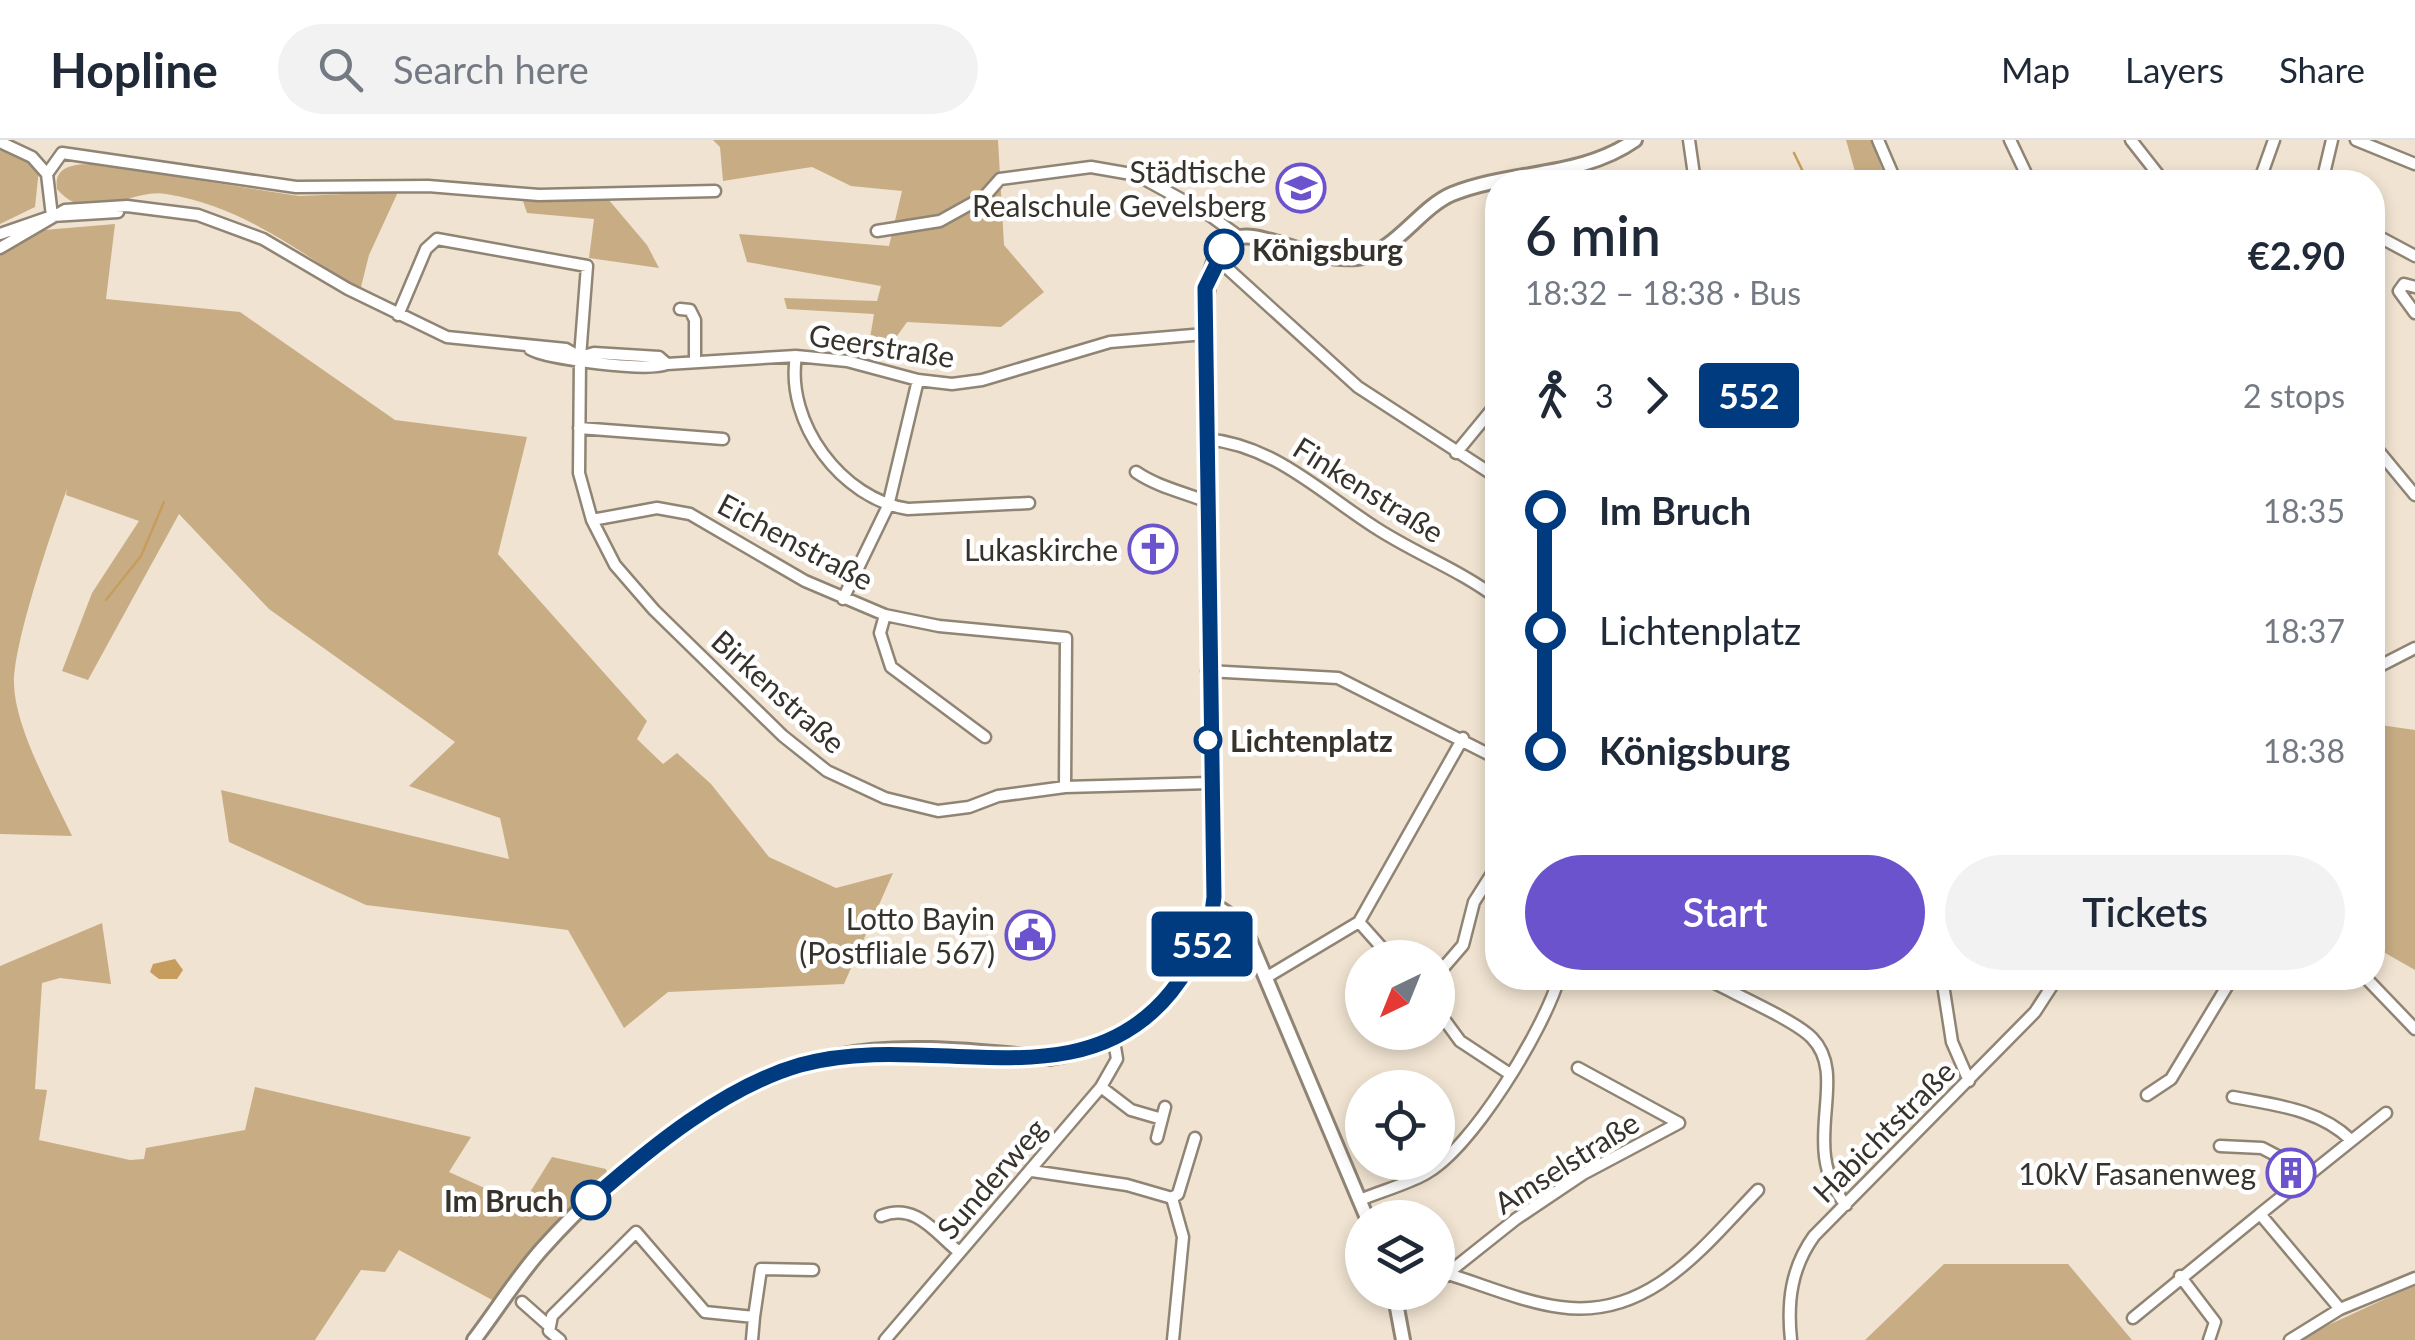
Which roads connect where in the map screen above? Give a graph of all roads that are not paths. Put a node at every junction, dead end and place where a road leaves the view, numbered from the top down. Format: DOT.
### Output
graph roads {
  1 [pos="1635,140"];
  2 [pos="1688,140"];
  3 [pos="1878,140"];
  4 [pos="2010,140"];
  5 [pos="2131,140"];
  6 [pos="2274,140"];
  7 [pos="2332,140"];
  8 [pos="2356,140"];
  9 [pos="0,142"];
  10 [pos="2415,164"];
  11 [pos="1557,170"];
  12 [pos="1692,170"];
  13 [pos="1891,170"];
  14 [pos="2024,170"];
  15 [pos="2155,170"];
  16 [pos="2263,170"];
  17 [pos="2325,170"];
  18 [pos="48,174"];
  19 [pos="1485,187"];
  20 [pos="715,191"];
  21 [pos="52,216"];
  22 [pos="878,231"];
  23 [pos="0,234"];
  24 [pos="1241,238"];
  25 [pos="2385,240"];
  26 [pos="0,248"];
  27 [pos="2415,256"];
  28 [pos="1216,258"];
  29 [pos="2415,288"];
  30 [pos="680,309"];
  31 [pos="2415,313"];
  32 [pos="398,314"];
  33 [pos="1204,334"];
  34 [pos="580,356"];
  35 [pos="796,356"];
  36 [pos="696,362"];
  37 [pos="918,380"];
  38 [pos="1485,418"];
  39 [pos="578,428"];
  40 [pos="723,439"];
  41 [pos="1206,439"];
  42 [pos="1456,453"];
  43 [pos="2385,459"];
  44 [pos="1485,470"];
  45 [pos="1136,472"];
  46 [pos="2415,495"];
  47 [pos="1029,502"];
  48 [pos="1208,502"];
  49 [pos="888,506"];
  50 [pos="592,520"];
  51 [pos="1485,589"];
  52 [pos="843,599"];
  53 [pos="885,615"];
  54 [pos="2415,648"];
  55 [pos="2385,663"];
  56 [pos="1207,671"];
  57 [pos="985,737"];
  58 [pos="1463,738"];
  59 [pos="1485,751"];
  60 [pos="1210,783"];
  61 [pos="1065,787"];
  62 [pos="1485,885"];
  63 [pos="1212,911"];
  64 [pos="1359,922"];
  65 [pos="1244,936"];
  66 [pos="1375,940"];
  67 [pos="1200,949"];
  68 [pos="1455,954"];
  69 [pos="1267,977"];
  70 [pos="1554,990"];
  71 [pos="1727,990"];
  72 [pos="1944,990"];
  73 [pos="2049,990"];
  74 [pos="2225,990"];
  75 [pos="2378,990"];
  76 [pos="2415,1029"];
  77 [pos="1455,1034"];
  78 [pos="1114,1041"];
  79 [pos="1578,1068"];
  80 [pos="1510,1074"];
  81 [pos="1969,1081"];
  82 [pos="1101,1087"];
  83 [pos="2148,1095"];
  84 [pos="2232,1097"];
  85 [pos="2386,1114"];
  86 [pos="1156,1138"];
  87 [pos="1195,1138"];
  88 [pos="2351,1140"];
  89 [pos="2220,1146"];
  90 [pos="1032,1171"];
  91 [pos="2310,1173"];
  92 [pos="1758,1190"];
  93 [pos="1172,1198"];
  94 [pos="1360,1200"];
  95 [pos="1846,1205"];
  96 [pos="2260,1214"];
  97 [pos="881,1216"];
  98 [pos="959,1252"];
  99 [pos="1455,1267"];
  100 [pos="812,1270"];
  101 [pos="2180,1276"];
  102 [pos="2415,1278"];
  103 [pos="1455,1280"];
  104 [pos="522,1302"];
  105 [pos="1398,1310"];
  106 [pos="2335,1312"];
  107 [pos="754,1317"];
  108 [pos="2133,1318"];
  109 [pos="546,1332"];
  110 [pos="474,1340"];
  111 [pos="560,1340"];
  112 [pos="752,1340"];
  113 [pos="885,1340"];
  114 [pos="1173,1340"];
  115 [pos="1403,1340"];
  116 [pos="1791,1340"];
  117 [pos="2208,1340"];
  118 [pos="2290,1340"];
  1 -- 11 [label="main road"];
  2 -- 12 [label="street"];
  3 -- 13 [label="street"];
  4 -- 14 [label="street"];
  5 -- 15 [label="street"];
  6 -- 16 [label="street"];
  7 -- 17 [label="street"];
  8 -- 10 [label="street"];
  9 -- 18 [label="street"];
  18 -- 20 [label="street"];
  18 -- 21 [label="street"];
  19 -- 24 [label="main road"];
  21 -- 23 [label="street"];
  21 -- 26 [label="street"];
  21 -- 32 [label="street, Geerstraße"];
  22 -- 24 [label="street"];
  24 -- 28 [label="main road"];
  25 -- 27 [label="street"];
  28 -- 33 [label="main road"];
  28 -- 42 [label="street"];
  29 -- 31 [label="street"];
  30 -- 36 [label="street"];
  32 -- 34 [label="street, Geerstraße"];
  32 -- 34 [label="street, Birkenstraße"];
  33 -- 37 [label="street, Geerstraße"];
  33 -- 41 [label="main road"];
  34 -- 36 [label="street, Geerstraße"];
  34 -- 39 [label="street, Birkenstraße"];
  35 -- 36 [label="street, Geerstraße"];
  35 -- 37 [label="street, Geerstraße"];
  35 -- 49 [label="street"];
  37 -- 49 [label="street"];
  38 -- 42 [label="street"];
  39 -- 40 [label="street"];
  39 -- 50 [label="street, Birkenstraße"];
  41 -- 48 [label="main road"];
  41 -- 51 [label="street, Finkenstraße"];
  42 -- 44 [label="street"];
  43 -- 46 [label="street"];
  45 -- 48 [label="street"];
  47 -- 49 [label="street"];
  48 -- 56 [label="main road"];
  49 -- 52 [label="street"];
  50 -- 52 [label="street, Eichenstraße"];
  50 -- 61 [label="street, Birkenstraße"];
  52 -- 53 [label="street, Eichenstraße"];
  53 -- 57 [label="street"];
  53 -- 61 [label="street, Eichenstraße"];
  54 -- 55 [label="street"];
  56 -- 58 [label="street"];
  56 -- 60 [label="main road"];
  58 -- 59 [label="street"];
  58 -- 64 [label="street"];
  60 -- 61 [label="street, Birkenstraße"];
  60 -- 63 [label="main road"];
  62 -- 68 [label="street"];
  63 -- 65 [label="main road"];
  63 -- 67 [label="main road"];
  64 -- 66 [label="street"];
  64 -- 69 [label="street"];
  65 -- 67 [label="main road"];
  65 -- 69 [label="main road"];
  67 -- 78 [label="main road"];
  69 -- 94 [label="main road"];
  70 -- 80 [label="street"];
  71 -- 95 [label="street"];
  72 -- 81 [label="street"];
  73 -- 81 [label="street, Habichtstraße"];
  74 -- 83 [label="street"];
  75 -- 76 [label="street"];
  77 -- 80 [label="street"];
  78 -- 82 [label="street, Sunderweg"];
  78 -- 110 [label="main road"];
  79 -- 99 [label="street, Amselstraße"];
  80 -- 94 [label="street"];
  81 -- 95 [label="street, Habichtstraße"];
  82 -- 86 [label="street"];
  82 -- 90 [label="street, Sunderweg"];
  84 -- 88 [label="street"];
  85 -- 88 [label="street"];
  87 -- 93 [label="street"];
  88 -- 91 [label="street"];
  89 -- 91 [label="street"];
  90 -- 93 [label="street"];
  90 -- 98 [label="street, Sunderweg"];
  91 -- 96 [label="street"];
  92 -- 103 [label="street"];
  93 -- 114 [label="street"];
  95 -- 116 [label="street, Habichtstraße"];
  96 -- 101 [label="street"];
  96 -- 106 [label="street"];
  97 -- 98 [label="street"];
  98 -- 113 [label="street, Sunderweg"];
  100 -- 107 [label="street"];
  101 -- 108 [label="street"];
  101 -- 117 [label="street"];
  102 -- 106 [label="street"];
  104 -- 109 [label="street"];
  105 -- 115 [label="main road"];
  106 -- 118 [label="street"];
  107 -- 109 [label="street"];
  107 -- 112 [label="street"];
  109 -- 111 [label="street"];
}
